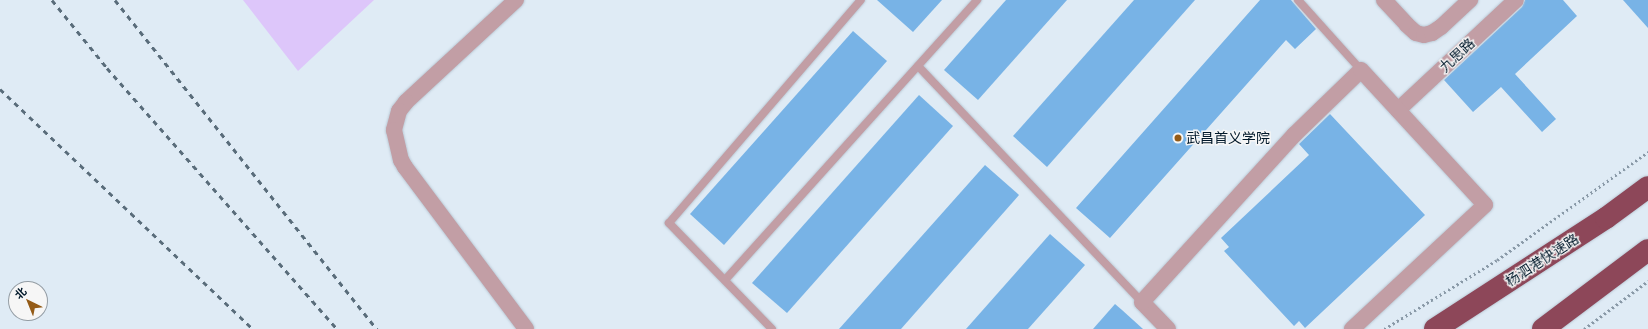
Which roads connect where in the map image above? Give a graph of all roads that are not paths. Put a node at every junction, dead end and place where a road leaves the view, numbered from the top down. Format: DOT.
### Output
graph roads {
  1 [pos="516,0"];
  2 [pos="860,0"];
  3 [pos="977,0"];
  4 [pos="1298,0"];
  5 [pos="1384,0"];
  6 [pos="1470,0"];
  7 [pos="1516,0"];
  8 [pos="918,66"];
  9 [pos="1361,70"];
  10 [pos="1398,110"];
  11 [pos="1648,187"];
  12 [pos="1648,250"];
  13 [pos="725,280"];
  14 [pos="1142,302"];
  15 [pos="526,329"];
  16 [pos="772,329"];
  17 [pos="1168,329"];
  18 [pos="1352,329"];
  19 [pos="1435,329"];
  20 [pos="1543,329"];
  1 -- 15 [label="street"];
  2 -- 13 [label="lane"];
  3 -- 8 [label="lane"];
  4 -- 9 [label="lane"];
  5 -- 6 [label="street"];
  7 -- 10 [label="street, 九思路"];
  8 -- 13 [label="lane"];
  8 -- 14 [label="lane"];
  9 -- 10 [label="street"];
  9 -- 14 [label="street"];
  10 -- 18 [label="street"];
  11 -- 19 [label="highway, 杨泗港快速路"];
  12 -- 20 [label="highway"];
  13 -- 16 [label="lane"];
  14 -- 17 [label="street"];
}
